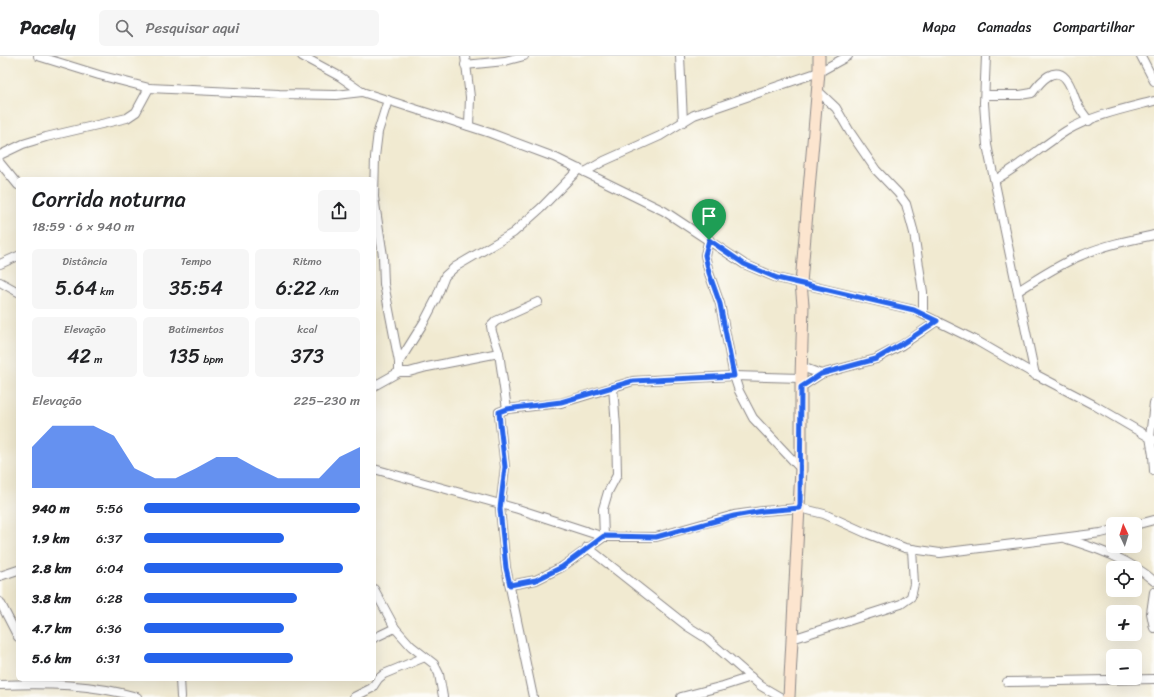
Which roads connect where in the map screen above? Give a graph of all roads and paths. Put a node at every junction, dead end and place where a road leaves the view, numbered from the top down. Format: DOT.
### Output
graph roads {
  1 [pos="38,56"];
  2 [pos="302,56"];
  3 [pos="465,56"];
  4 [pos="524,56"];
  5 [pos="680,56"];
  6 [pos="819,56"];
  7 [pos="848,56"];
  8 [pos="986,56"];
  9 [pos="1141,56"];
  10 [pos="465,65"];
  11 [pos="819,72"];
  12 [pos="1154,81"];
  13 [pos="149,88"];
  14 [pos="817,90"];
  15 [pos="362,92"];
  16 [pos="985,95"];
  17 [pos="388,100"];
  18 [pos="1154,101"];
  19 [pos="1089,121"];
  20 [pos="683,122"];
  21 [pos="469,126"];
  22 [pos="0,155"];
  23 [pos="0,163"];
  24 [pos="582,171"];
  25 [pos="374,177"];
  26 [pos="995,180"];
  27 [pos="16,183"];
  28 [pos="376,210"];
  29 [pos="1154,235"];
  30 [pos="709,240"];
  31 [pos="16,257"];
  32 [pos="0,264"];
  33 [pos="0,282"];
  34 [pos="801,283"];
  35 [pos="16,291"];
  36 [pos="1018,291"];
  37 [pos="538,302"];
  38 [pos="923,314"];
  39 [pos="937,321"];
  40 [pos="499,354"];
  41 [pos="399,362"];
  42 [pos="400,372"];
  43 [pos="821,374"];
  44 [pos="1035,375"];
  45 [pos="734,376"];
  46 [pos="801,377"];
  47 [pos="376,385"];
  48 [pos="613,387"];
  49 [pos="1154,403"];
  50 [pos="507,409"];
  51 [pos="1152,438"];
  52 [pos="376,469"];
  53 [pos="801,469"];
  54 [pos="1154,471"];
  55 [pos="500,505"];
  56 [pos="800,508"];
  57 [pos="1154,520"];
  58 [pos="1142,523"];
  59 [pos="1106,531"];
  60 [pos="604,536"];
  61 [pos="1064,538"];
  62 [pos="587,547"];
  63 [pos="912,549"];
  64 [pos="16,571"];
  65 [pos="0,576"];
  66 [pos="1154,581"];
  67 [pos="510,585"];
  68 [pos="1154,592"];
  69 [pos="376,593"];
  70 [pos="0,602"];
  71 [pos="395,628"];
  72 [pos="1154,628"];
  73 [pos="16,633"];
  74 [pos="376,637"];
  75 [pos="792,639"];
  76 [pos="424,657"];
  77 [pos="751,677"];
  78 [pos="1154,679"];
  79 [pos="37,681"];
  80 [pos="180,681"];
  81 [pos="1007,682"];
  82 [pos="0,685"];
  83 [pos="137,697"];
  84 [pos="181,697"];
  85 [pos="354,697"];
  86 [pos="443,697"];
  87 [pos="533,697"];
  88 [pos="681,697"];
  89 [pos="780,697"];
  90 [pos="789,697"];
  1 -- 13 [label="street"];
  2 -- 15 [label="street"];
  3 -- 10 [label="street"];
  4 -- 10 [label="street"];
  5 -- 20 [label="street"];
  6 -- 11 [label="street"];
  7 -- 11 [label="street"];
  8 -- 16 [label="street"];
  9 -- 12 [label="street"];
  10 -- 21 [label="street"];
  11 -- 14 [label="street"];
  11 -- 20 [label="street"];
  13 -- 15 [label="street"];
  13 -- 22 [label="street"];
  14 -- 34 [label="street"];
  14 -- 38 [label="street"];
  15 -- 17 [label="street"];
  16 -- 19 [label="street"];
  16 -- 26 [label="street"];
  17 -- 21 [label="street"];
  17 -- 25 [label="street"];
  18 -- 19 [label="street"];
  19 -- 26 [label="street"];
  20 -- 24 [label="street"];
  21 -- 24 [label="street"];
  23 -- 27 [label="street"];
  24 -- 30 [label="street"];
  24 -- 41 [label="street"];
  26 -- 36 [label="street"];
  28 -- 41 [label="street"];
  29 -- 36 [label="street"];
  30 -- 34 [label="street"];
  30 -- 45 [label="street"];
  31 -- 32 [label="street"];
  33 -- 35 [label="street"];
  34 -- 38 [label="street"];
  34 -- 46 [label="street"];
  36 -- 44 [label="street"];
  37 -- 40 [label="street"];
  38 -- 39 [label="street"];
  39 -- 43 [label="street"];
  39 -- 44 [label="street"];
  40 -- 42 [label="street"];
  40 -- 50 [label="street"];
  41 -- 42 [label="street"];
  42 -- 47 [label="street"];
  43 -- 46 [label="street"];
  43 -- 46 [label="street"];
  44 -- 51 [label="street"];
  45 -- 46 [label="street"];
  45 -- 48 [label="street"];
  45 -- 53 [label="street"];
  46 -- 53 [label="street"];
  48 -- 50 [label="street"];
  48 -- 60 [label="street"];
  49 -- 51 [label="street"];
  50 -- 55 [label="street"];
  51 -- 54 [label="street"];
  52 -- 55 [label="street"];
  53 -- 56 [label="street"];
  55 -- 60 [label="street"];
  55 -- 67 [label="street"];
  56 -- 60 [label="street"];
  56 -- 63 [label="street"];
  56 -- 75 [label="street"];
  57 -- 58 [label="street"];
  59 -- 61 [label="street"];
  60 -- 62 [label="street"];
  61 -- 63 [label="street"];
  61 -- 66 [label="street"];
  62 -- 67 [label="street"];
  62 -- 77 [label="street"];
  63 -- 75 [label="street"];
  64 -- 65 [label="street"];
  67 -- 87 [label="street"];
  68 -- 72 [label="street"];
  69 -- 71 [label="street"];
  70 -- 73 [label="street"];
  71 -- 74 [label="street"];
  71 -- 76 [label="street"];
  75 -- 90 [label="street"];
  76 -- 85 [label="street"];
  76 -- 86 [label="street"];
  77 -- 88 [label="street"];
  77 -- 89 [label="street"];
  78 -- 81 [label="street"];
  79 -- 82 [label="street"];
  79 -- 83 [label="street"];
  80 -- 84 [label="street"];
}
